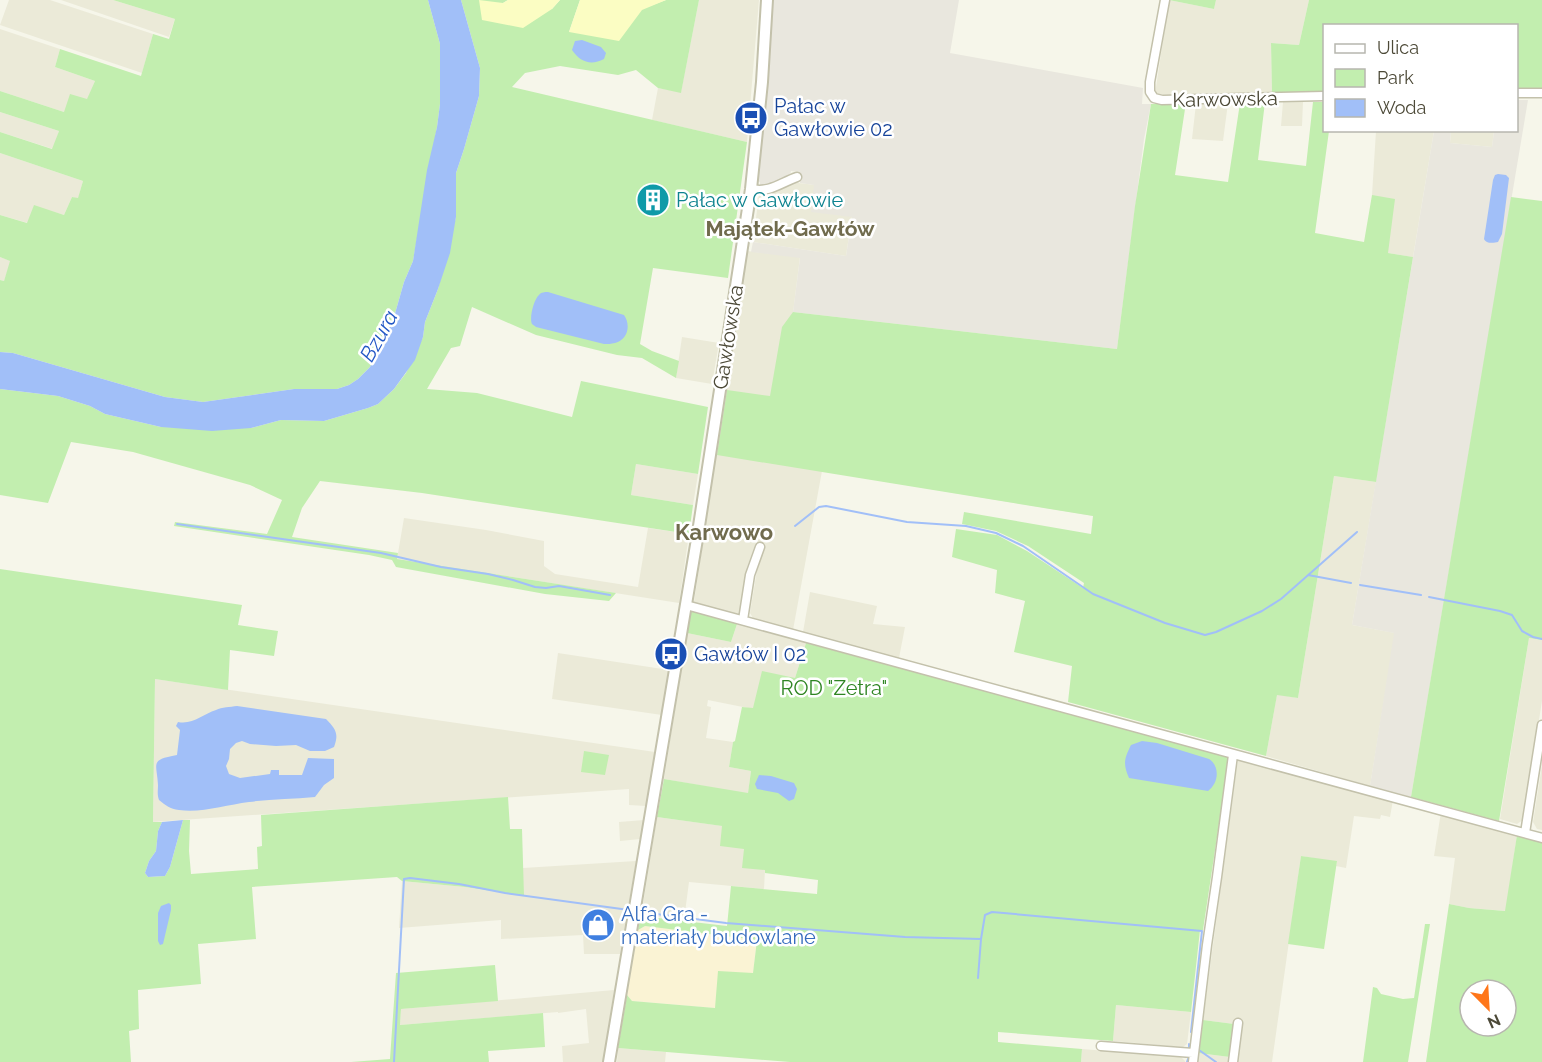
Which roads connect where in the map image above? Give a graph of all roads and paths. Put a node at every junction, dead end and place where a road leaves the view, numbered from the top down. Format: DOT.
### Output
graph roads {
  1 [pos="766,0"];
  2 [pos="1165,0"];
  3 [pos="1518,93"];
  4 [pos="1542,93"];
  5 [pos="1323,96"];
  6 [pos="797,177"];
  7 [pos="751,189"];
  8 [pos="760,547"];
  9 [pos="686,605"];
  10 [pos="743,620"];
  11 [pos="1542,726"];
  12 [pos="1233,755"];
  13 [pos="1525,833"];
  14 [pos="1542,838"];
  15 [pos="1238,1023"];
  16 [pos="1101,1046"];
  17 [pos="1193,1058"];
  18 [pos="609,1062"];
  19 [pos="1233,1062"];
  1 -- 7 [label="street, Gawłowska"];
  2 -- 5 [label="street, Karwowska"];
  3 -- 4 [label="street"];
  6 -- 7 [label="street"];
  7 -- 9 [label="street, Gawłowska"];
  8 -- 10 [label="street"];
  9 -- 10 [label="street"];
  9 -- 18 [label="street, Gawłowska"];
  10 -- 12 [label="street"];
  11 -- 13 [label="street"];
  12 -- 13 [label="street"];
  12 -- 17 [label="street"];
  13 -- 14 [label="street"];
  15 -- 19 [label="street"];
  16 -- 17 [label="street"];
}
